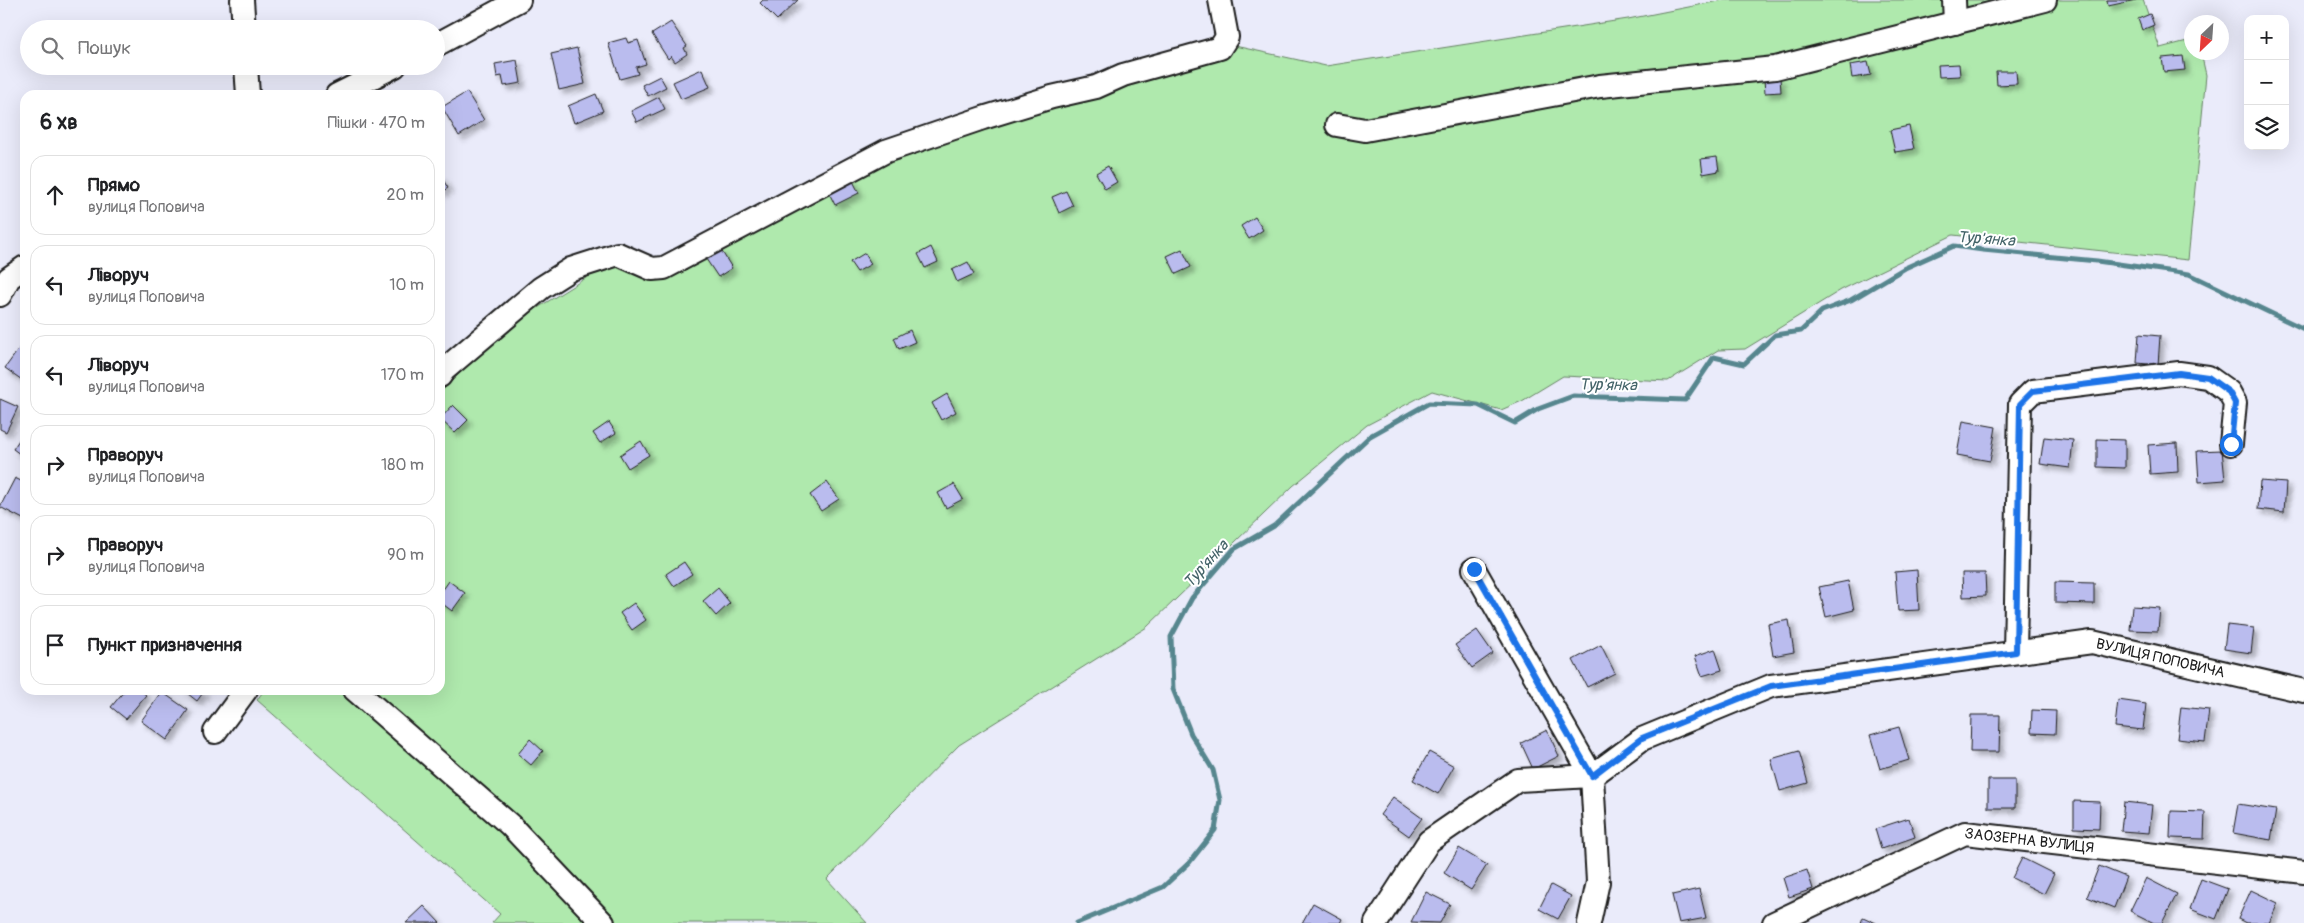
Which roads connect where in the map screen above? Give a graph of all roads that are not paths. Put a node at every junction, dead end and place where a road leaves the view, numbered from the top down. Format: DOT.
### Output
graph roads {
  1 [pos="242,0"];
  2 [pos="519,0"];
  3 [pos="1220,0"];
  4 [pos="1954,0"];
  5 [pos="2045,0"];
  6 [pos="243,20"];
  7 [pos="1955,23"];
  8 [pos="445,40"];
  9 [pos="247,75"];
  10 [pos="377,75"];
  11 [pos="248,90"];
  12 [pos="348,90"];
  13 [pos="1338,126"];
  14 [pos="20,270"];
  15 [pos="0,295"];
  16 [pos="445,369"];
  17 [pos="2231,444"];
  18 [pos="1474,569"];
  19 [pos="2016,652"];
  20 [pos="2304,691"];
  21 [pos="242,695"];
  22 [pos="361,695"];
  23 [pos="214,732"];
  24 [pos="1592,776"];
  25 [pos="2304,872"];
  26 [pos="603,923"];
  27 [pos="1376,923"];
  28 [pos="1589,923"];
  29 [pos="1774,923"];
  1 -- 6 [label="street"];
  2 -- 8 [label="street"];
  3 -- 16 [label="street"];
  4 -- 7 [label="street"];
  5 -- 7 [label="street"];
  7 -- 13 [label="street"];
  9 -- 11 [label="street"];
  10 -- 12 [label="street"];
  14 -- 15 [label="street"];
  17 -- 19 [label="street"];
  18 -- 24 [label="street"];
  19 -- 20 [label="street, ВУЛИЦЯ ПОПОВИЧА"];
  19 -- 24 [label="street, ВУЛИЦЯ ПОПОВИЧА"];
  21 -- 23 [label="street"];
  22 -- 26 [label="street"];
  24 -- 27 [label="street"];
  24 -- 28 [label="street"];
  25 -- 29 [label="street, ЗАОЗЕРНА ВУЛИЦЯ"];
}
